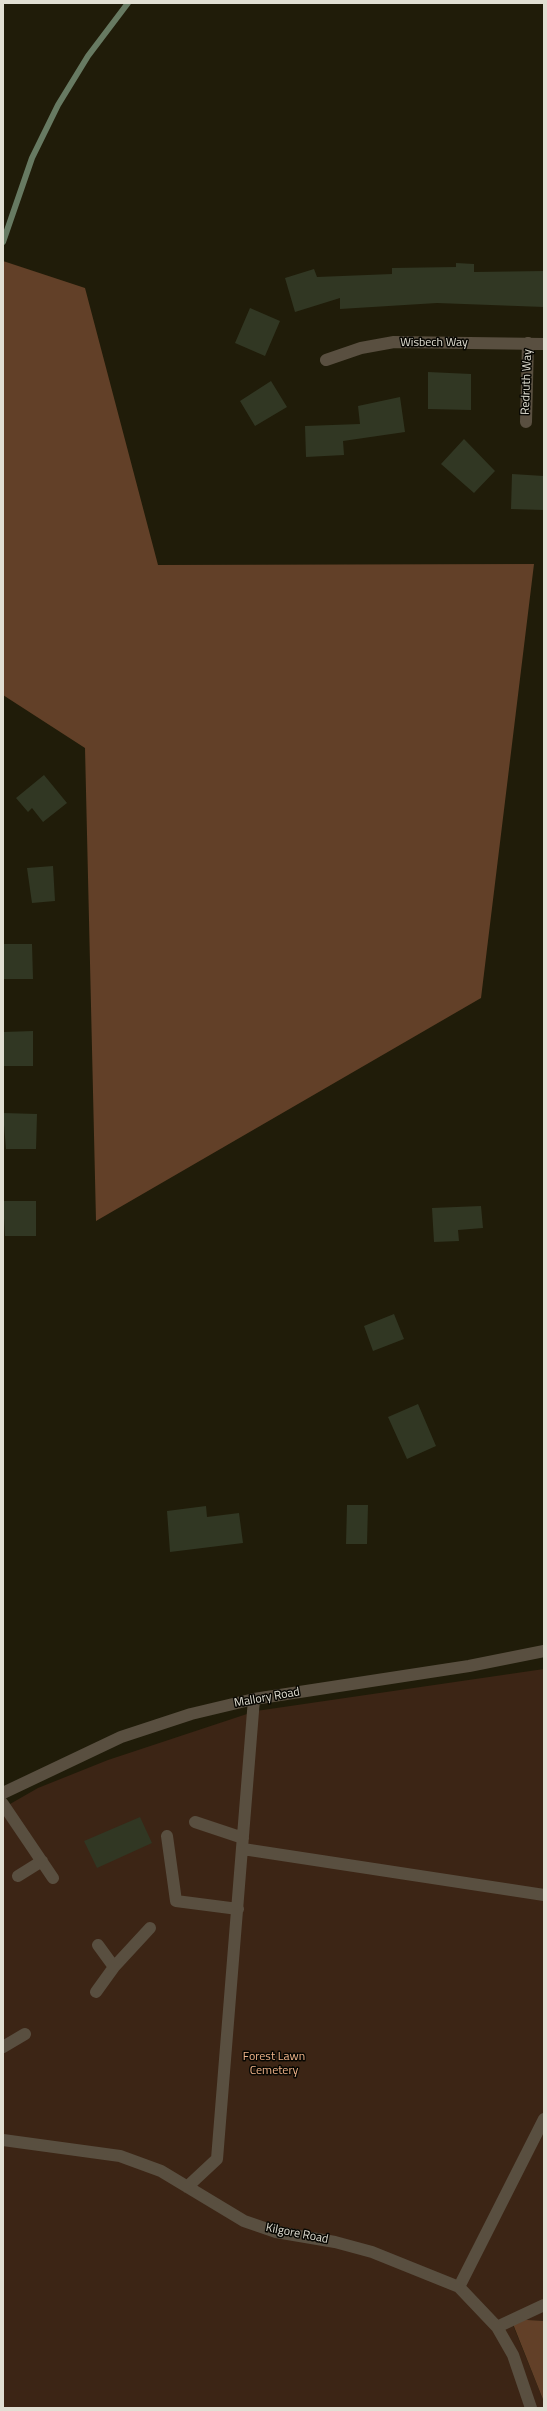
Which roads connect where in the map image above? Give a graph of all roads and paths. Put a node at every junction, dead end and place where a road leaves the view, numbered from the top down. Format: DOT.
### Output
graph roads {
  1 [pos="528,343"];
  2 [pos="544,344"];
  3 [pos="326,360"];
  4 [pos="526,422"];
  5 [pos="544,1651"];
  6 [pos="254,1699"];
  7 [pos="3,1793"];
  8 [pos="3,1804"];
  9 [pos="195,1822"];
  10 [pos="167,1836"];
  11 [pos="243,1844"];
  12 [pos="42,1861"];
  13 [pos="18,1876"];
  14 [pos="53,1878"];
  15 [pos="544,1894"];
  16 [pos="238,1909"];
  17 [pos="150,1928"];
  18 [pos="98,1944"];
  19 [pos="114,1967"];
  20 [pos="96,1992"];
  21 [pos="25,2034"];
  22 [pos="3,2047"];
  23 [pos="544,2119"];
  24 [pos="3,2140"];
  25 [pos="187,2187"];
  26 [pos="460,2287"];
  27 [pos="544,2305"];
  28 [pos="497,2327"];
  29 [pos="530,2408"];
  1 -- 2 [label="street, Wisbech Way"];
  1 -- 3 [label="street, Wisbech Way"];
  1 -- 4 [label="street, Redruth Way"];
  5 -- 6 [label="street, Mallory Road"];
  6 -- 7 [label="street, Mallory Road"];
  6 -- 11 [label="street"];
  8 -- 12 [label="street"];
  9 -- 11 [label="street"];
  10 -- 16 [label="street"];
  11 -- 15 [label="street"];
  11 -- 16 [label="street"];
  12 -- 13 [label="street"];
  12 -- 14 [label="street"];
  16 -- 25 [label="street"];
  17 -- 19 [label="street"];
  18 -- 19 [label="street"];
  19 -- 20 [label="street"];
  21 -- 22 [label="street"];
  23 -- 26 [label="street"];
  24 -- 25 [label="street, Kilgore Road"];
  25 -- 26 [label="street, Kilgore Road"];
  26 -- 28 [label="street, Kilgore Road"];
  27 -- 28 [label="street"];
  28 -- 29 [label="street, Kilgore Road"];
}
